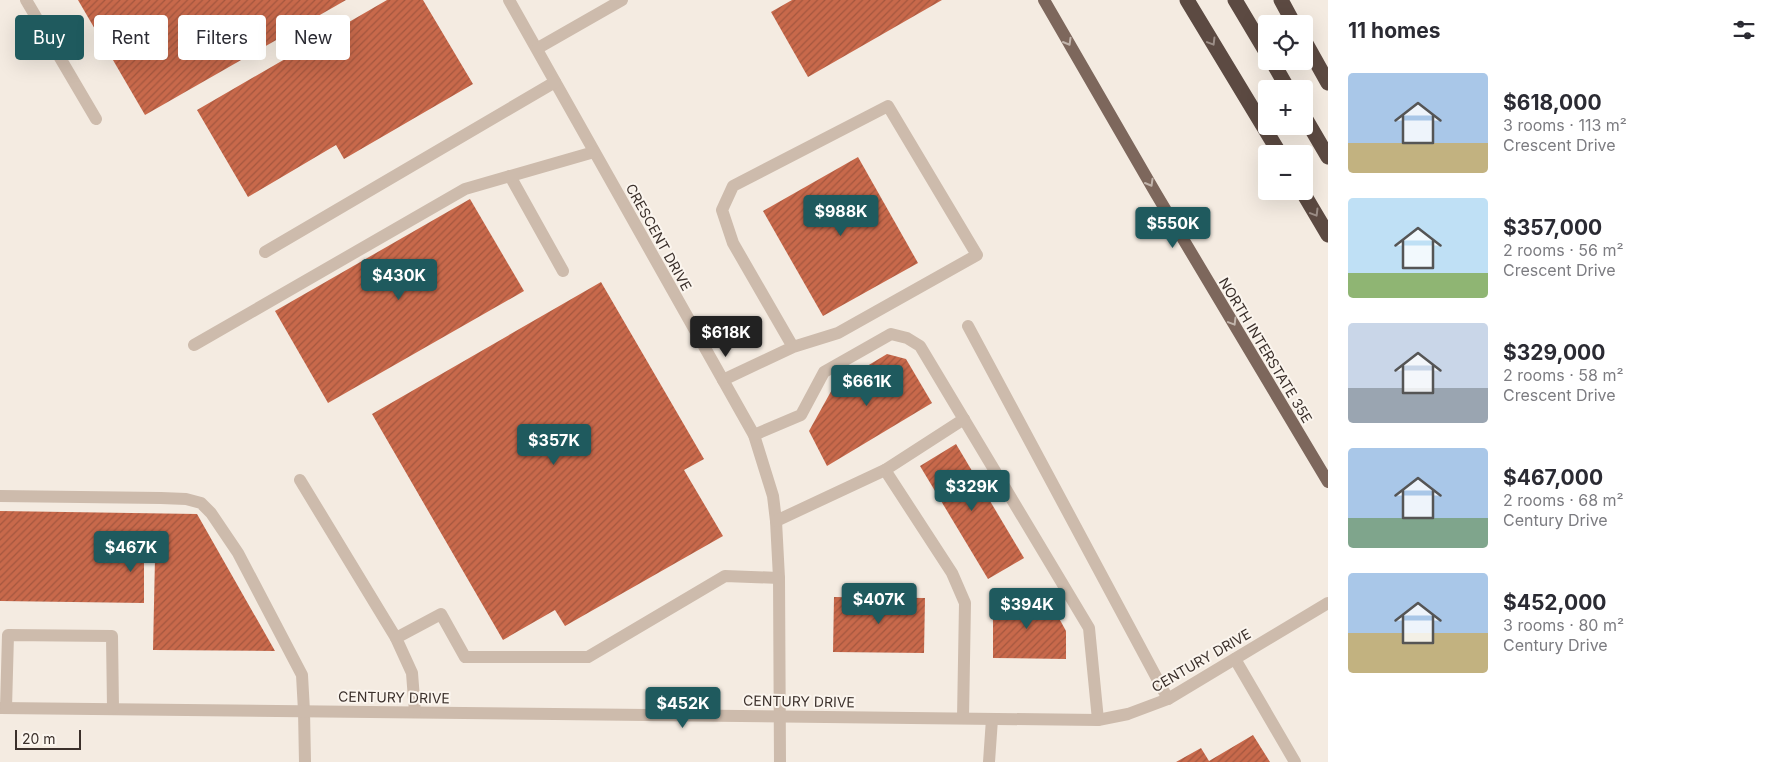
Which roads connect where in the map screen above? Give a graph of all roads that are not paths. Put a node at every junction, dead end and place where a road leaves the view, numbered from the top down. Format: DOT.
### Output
graph roads {
  1 [pos="26,0"];
  2 [pos="509,0"];
  3 [pos="622,0"];
  4 [pos="1044,0"];
  5 [pos="1187,0"];
  6 [pos="1236,0"];
  7 [pos="1281,0"];
  8 [pos="1289,15"];
  9 [pos="1258,38"];
  10 [pos="538,48"];
  11 [pos="1313,56"];
  12 [pos="555,82"];
  13 [pos="1328,83"];
  14 [pos="96,119"];
  15 [pos="1313,131"];
  16 [pos="1275,145"];
  17 [pos="594,152"];
  18 [pos="1328,157"];
  19 [pos="510,176"];
  20 [pos="1307,200"];
  21 [pos="1328,235"];
  22 [pos="265,252"];
  23 [pos="563,271"];
  24 [pos="968,326"];
  25 [pos="194,345"];
  26 [pos="793,347"];
  27 [pos="722,380"];
  28 [pos="964,420"];
  29 [pos="754,435"];
  30 [pos="885,470"];
  31 [pos="300,480"];
  32 [pos="1328,482"];
  33 [pos="0,496"];
  34 [pos="776,521"];
  35 [pos="779,578"];
  36 [pos="1328,603"];
  37 [pos="396,638"];
  38 [pos="1235,659"];
  39 [pos="1168,699"];
  40 [pos="3,708"];
  41 [pos="113,708"];
  42 [pos="304,711"];
  43 [pos="415,712"];
  44 [pos="781,716"];
  45 [pos="963,718"];
  46 [pos="992,719"];
  47 [pos="1098,720"];
  48 [pos="305,762"];
  49 [pos="780,762"];
  50 [pos="990,762"];
  51 [pos="1295,762"];
  1 -- 14 [label="street"];
  2 -- 10 [label="street, CRESCENT DRIVE"];
  3 -- 10 [label="street"];
  4 -- 32 [label="main road, NORTH INTERSTATE 35E, one-way"];
  5 -- 16 [label="highway, one-way"];
  6 -- 9 [label="highway"];
  7 -- 8 [label="highway"];
  10 -- 12 [label="street, CRESCENT DRIVE"];
  11 -- 13 [label="highway"];
  12 -- 17 [label="street, CRESCENT DRIVE"];
  12 -- 22 [label="street"];
  15 -- 18 [label="highway"];
  17 -- 19 [label="street"];
  17 -- 27 [label="street, CRESCENT DRIVE"];
  19 -- 23 [label="street"];
  19 -- 25 [label="street"];
  20 -- 21 [label="highway, one-way"];
  24 -- 39 [label="street"];
  26 -- 26 [label="street"];
  26 -- 27 [label="street"];
  27 -- 29 [label="street, CRESCENT DRIVE"];
  28 -- 29 [label="street"];
  28 -- 30 [label="street"];
  28 -- 47 [label="street"];
  29 -- 34 [label="street, CRESCENT DRIVE"];
  30 -- 34 [label="street"];
  30 -- 45 [label="street"];
  31 -- 37 [label="street"];
  33 -- 42 [label="street"];
  34 -- 35 [label="street, CRESCENT DRIVE"];
  35 -- 37 [label="street"];
  35 -- 44 [label="street, CRESCENT DRIVE"];
  36 -- 38 [label="street, CENTURY DRIVE"];
  37 -- 43 [label="street"];
  38 -- 39 [label="street, CENTURY DRIVE"];
  38 -- 51 [label="street"];
  39 -- 47 [label="street, CENTURY DRIVE"];
  40 -- 41 [label="street, CENTURY DRIVE"];
  40 -- 41 [label="street"];
  41 -- 42 [label="street, CENTURY DRIVE"];
  42 -- 43 [label="street, CENTURY DRIVE"];
  42 -- 48 [label="street"];
  43 -- 44 [label="street, CENTURY DRIVE"];
  44 -- 45 [label="street, CENTURY DRIVE"];
  44 -- 49 [label="street, CRESCENT DRIVE"];
  45 -- 46 [label="street, CENTURY DRIVE"];
  46 -- 47 [label="street, CENTURY DRIVE"];
  46 -- 50 [label="street"];
}
